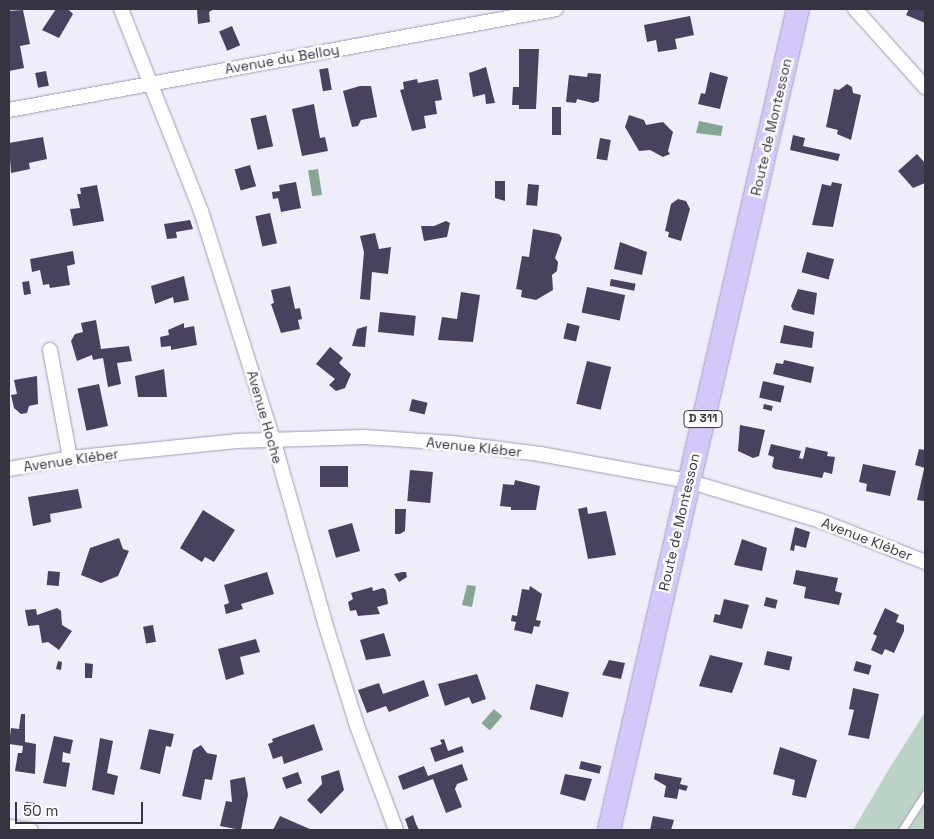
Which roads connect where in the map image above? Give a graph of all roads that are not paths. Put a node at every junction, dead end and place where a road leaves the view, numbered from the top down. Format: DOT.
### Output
graph roads {
  1 [pos="121,9"];
  2 [pos="556,9"];
  3 [pos="798,9"];
  4 [pos="855,9"];
  5 [pos="152,83"];
  6 [pos="925,86"];
  7 [pos="9,110"];
  8 [pos="50,350"];
  9 [pos="272,439"];
  10 [pos="70,458"];
  11 [pos="9,470"];
  12 [pos="688,481"];
  13 [pos="925,562"];
  14 [pos="925,794"];
  15 [pos="9,828"];
  16 [pos="31,830"];
  17 [pos="396,830"];
  18 [pos="609,830"];
  19 [pos="902,830"];
  1 -- 5 [label="street, Avenue Hoche"];
  2 -- 5 [label="street, Avenue du Belloy"];
  3 -- 12 [label="main road, Route de Montesson / D 311"];
  4 -- 6 [label="street"];
  5 -- 7 [label="street, Avenue du Belloy"];
  5 -- 9 [label="street, Avenue Hoche"];
  8 -- 10 [label="street"];
  9 -- 10 [label="street, Avenue Kléber"];
  9 -- 12 [label="street, Avenue Kléber"];
  9 -- 17 [label="street, Avenue Hoche"];
  10 -- 11 [label="street, Avenue Kléber"];
  12 -- 13 [label="street, Avenue Kléber"];
  12 -- 18 [label="main road, Route de Montesson / D 311"];
  14 -- 19 [label="lane"];
  15 -- 16 [label="street"];
}
